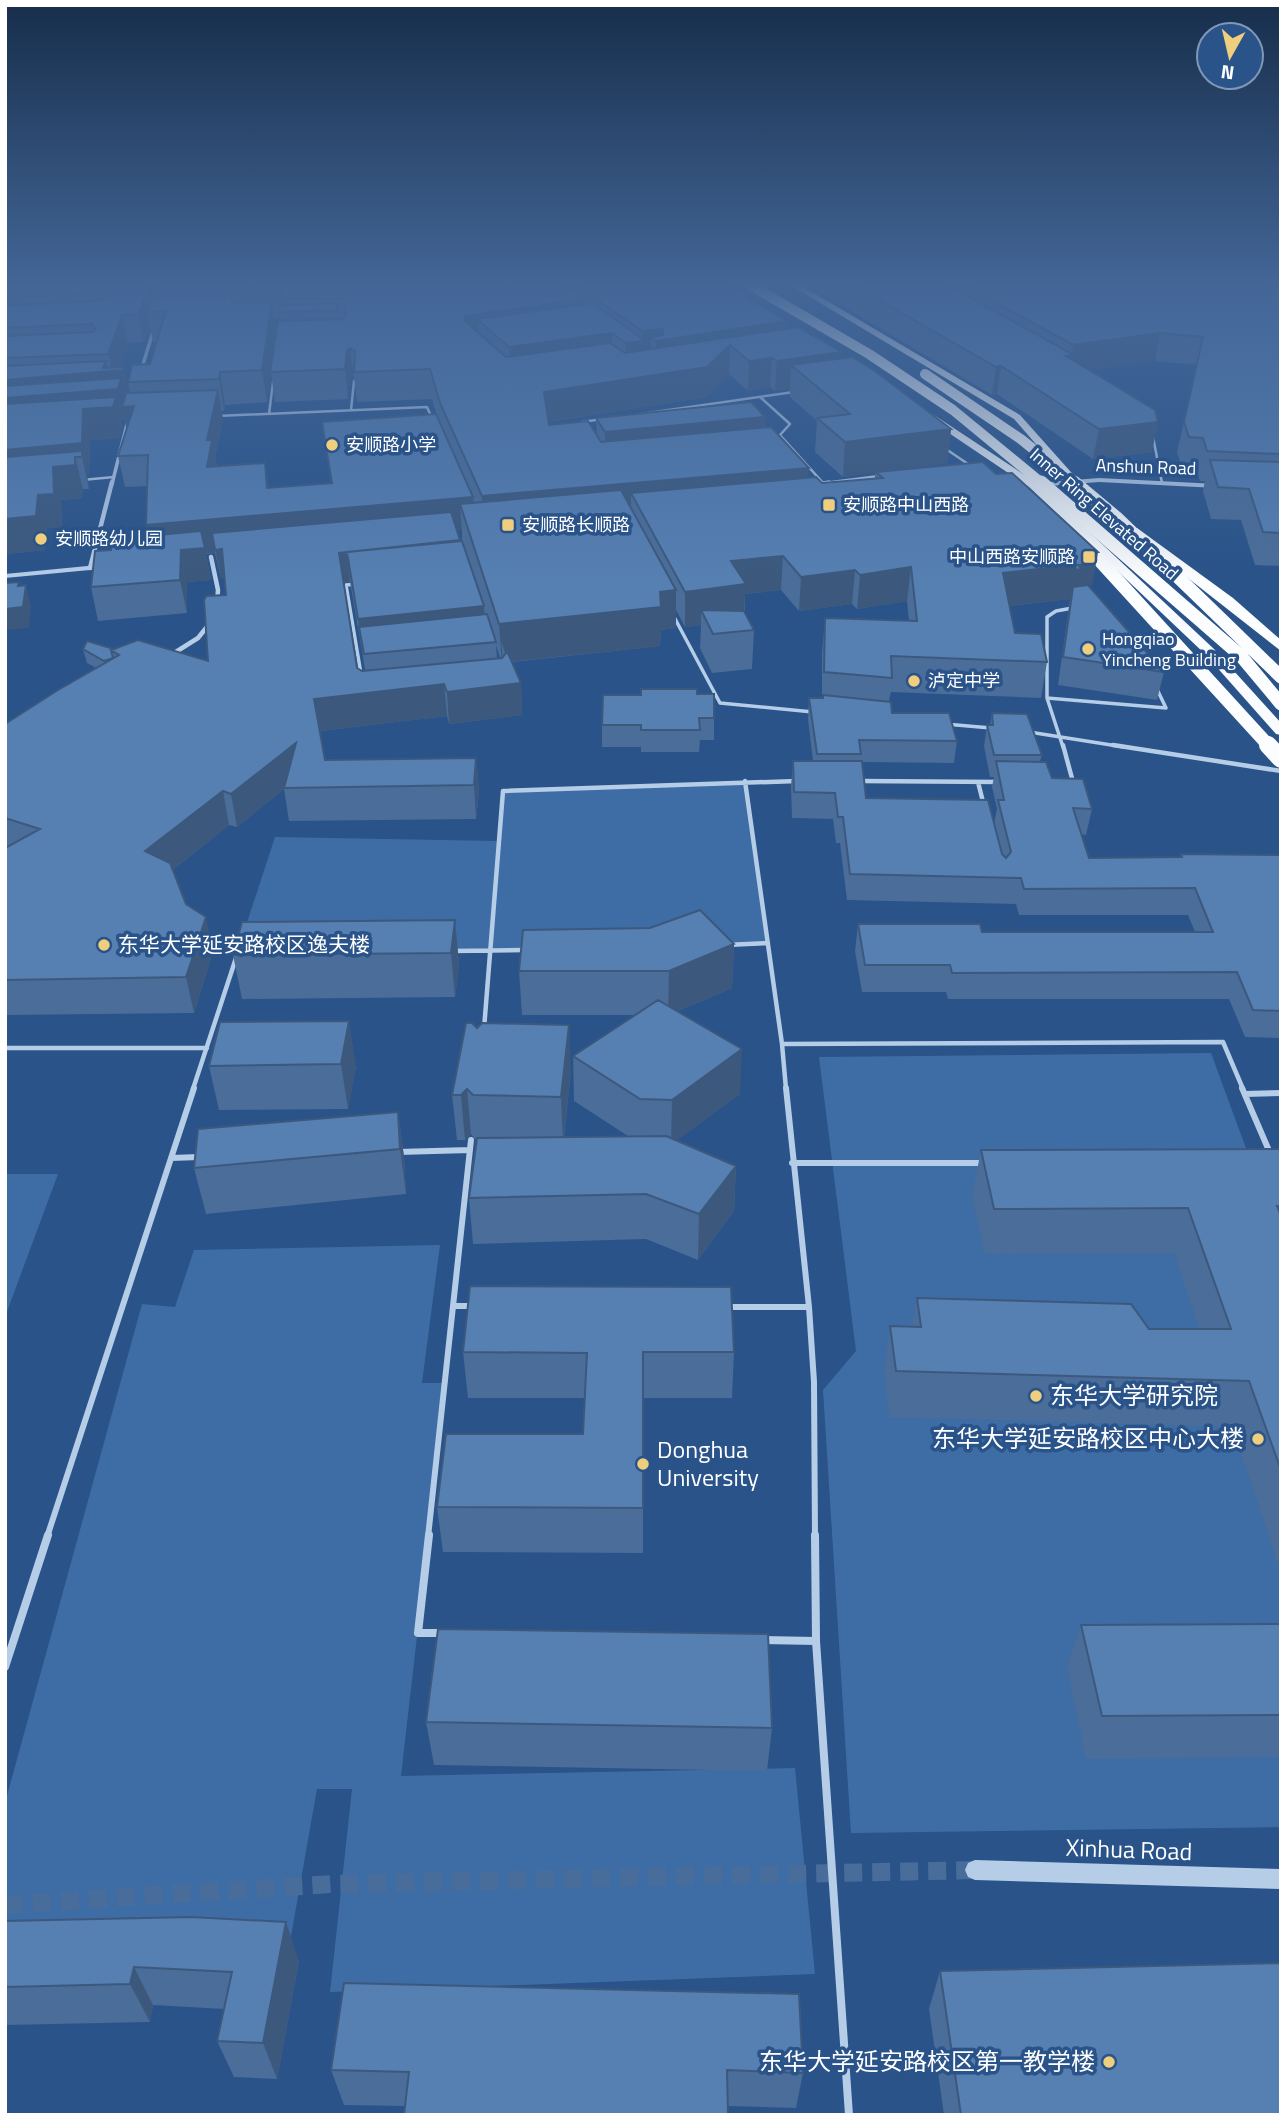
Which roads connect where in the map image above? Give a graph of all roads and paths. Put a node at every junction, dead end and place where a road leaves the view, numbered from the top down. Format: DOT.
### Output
graph roads {
  1 [pos="354,380"];
  2 [pos="273,381"];
  3 [pos="909,381"];
  4 [pos="933,381"];
  5 [pos="956,381"];
  6 [pos="800,391"];
  7 [pos="760,397"];
  8 [pos="351,410"];
  9 [pos="953,410"];
  10 [pos="131,411"];
  11 [pos="269,414"];
  12 [pos="927,414"];
  13 [pos="628,415"];
  14 [pos="205,416"];
  15 [pos="615,417"];
  16 [pos="128,423"];
  17 [pos="576,423"];
  18 [pos="114,424"];
  19 [pos="438,432"];
  20 [pos="1152,433"];
  21 [pos="933,440"];
  22 [pos="795,452"];
  23 [pos="781,454"];
  24 [pos="954,466"];
  25 [pos="889,475"];
  26 [pos="114,477"];
  27 [pos="73,480"];
  28 [pos="1074,481"];
  29 [pos="824,483"];
  30 [pos="1162,483"];
  31 [pos="1033,485"];
  32 [pos="1228,486"];
  33 [pos="1013,487"];
  34 [pos="829,492"];
  35 [pos="1117,517"];
  36 [pos="224,556"];
  37 [pos="211,557"];
  38 [pos="197,558"];
  39 [pos="117,566"];
  40 [pos="90,568"];
  41 [pos="5,576"];
  42 [pos="359,584"];
  43 [pos="670,608"];
  44 [pos="1281,647"];
  45 [pos="168,657"];
  46 [pos="372,661"];
  47 [pos="359,662"];
  48 [pos="1281,677"];
  49 [pos="363,686"];
  50 [pos="1047,698"];
  51 [pos="1281,704"];
  52 [pos="816,712"];
  53 [pos="938,723"];
  54 [pos="992,728"];
  55 [pos="1020,731"];
  56 [pos="1281,731"];
  57 [pos="1060,734"];
  58 [pos="1281,759"];
  59 [pos="1281,771"];
  60 [pos="745,781"];
  61 [pos="800,781"];
  62 [pos="855,781"];
  63 [pos="978,782"];
  64 [pos="1005,782"];
  65 [pos="1059,782"];
  66 [pos="987,818"];
  67 [pos="768,943"];
  68 [pos="712,945"];
  69 [pos="239,950"];
  70 [pos="531,950"];
  71 [pos="445,951"];
  72 [pos="489,951"];
  73 [pos="483,1042"];
  74 [pos="782,1044"];
  75 [pos="5,1048"];
  76 [pos="207,1048"];
  77 [pos="1281,1093"];
  78 [pos="1245,1094"];
  79 [pos="471,1140"];
  80 [pos="470,1150"];
  81 [pos="388,1152"];
  82 [pos="212,1157"];
  83 [pos="171,1158"];
  84 [pos="792,1163"];
  85 [pos="999,1163"];
  86 [pos="1275,1163"];
  87 [pos="454,1306"];
  88 [pos="482,1306"];
  89 [pos="714,1307"];
  90 [pos="809,1307"];
  91 [pos="446,1633"];
  92 [pos="748,1639"];
  93 [pos="816,1641"];
  94 [pos="5,1667"];
  95 [pos="975,1870"];
  96 [pos="1281,1879"];
  97 [pos="849,2115"];
  1 -- 8 [label="lane"];
  2 -- 11 [label="lane"];
  3 -- 9 [label="highway, Inner Ring Elevated Road, bridge"];
  4 -- 35 [label="highway, Inner Ring Elevated Road, bridge"];
  5 -- 28 [label="main road"];
  6 -- 7 [label="lane"];
  7 -- 13 [label="lane"];
  7 -- 22 [label="lane"];
  8 -- 11 [label="lane"];
  8 -- 19 [label="lane"];
  9 -- 51 [label="highway, Inner Ring Elevated Road, bridge"];
  9 -- 58 [label="highway, bridge"];
  10 -- 16 [label="street"];
  11 -- 14 [label="lane"];
  12 -- 31 [label="main road"];
  15 -- 17 [label="lane"];
  16 -- 18 [label="lane"];
  16 -- 26 [label="street"];
  20 -- 30 [label="lane"];
  21 -- 24 [label="lane"];
  22 -- 23 [label="lane"];
  22 -- 29 [label="lane"];
  25 -- 29 [label="lane"];
  26 -- 27 [label="lane"];
  26 -- 40 [label="street"];
  28 -- 30 [label="street, Anshun Road"];
  28 -- 31 [label="street, Anshun Road"];
  28 -- 48 [label="main road"];
  29 -- 34 [label="lane"];
  30 -- 32 [label="street, Anshun Road"];
  31 -- 33 [label="street, Anshun Road"];
  31 -- 56 [label="main road"];
  35 -- 44 [label="highway, bridge"];
  35 -- 48 [label="highway, Inner Ring Elevated Road, bridge"];
  36 -- 37 [label="street"];
  37 -- 38 [label="street"];
  37 -- 45 [label="street"];
  39 -- 40 [label="street"];
  40 -- 41 [label="street"];
  42 -- 47 [label="lane"];
  43 -- 52 [label="lane"];
  46 -- 47 [label="lane"];
  47 -- 49 [label="lane"];
  50 -- 50 [label="lane"];
  50 -- 57 [label="lane"];
  53 -- 54 [label="lane"];
  55 -- 57 [label="lane"];
  57 -- 59 [label="lane"];
  57 -- 65 [label="lane"];
  60 -- 61 [label="lane"];
  60 -- 67 [label="lane"];
  60 -- 72 [label="lane"];
  62 -- 63 [label="lane"];
  63 -- 64 [label="lane"];
  63 -- 66 [label="lane"];
  67 -- 68 [label="lane"];
  67 -- 74 [label="lane"];
  69 -- 76 [label="lane"];
  70 -- 72 [label="lane"];
  71 -- 72 [label="lane"];
  72 -- 73 [label="lane"];
  74 -- 78 [label="lane"];
  74 -- 84 [label="lane"];
  75 -- 76 [label="lane"];
  76 -- 83 [label="lane"];
  77 -- 78 [label="lane"];
  78 -- 86 [label="lane"];
  79 -- 80 [label="lane"];
  80 -- 81 [label="lane"];
  80 -- 87 [label="lane"];
  82 -- 83 [label="lane"];
  83 -- 94 [label="lane"];
  84 -- 85 [label="lane"];
  84 -- 90 [label="lane"];
  87 -- 88 [label="lane"];
  87 -- 91 [label="lane"];
  89 -- 90 [label="lane"];
  90 -- 93 [label="lane"];
  92 -- 93 [label="lane"];
  93 -- 97 [label="lane, bridge"];
  95 -- 96 [label="street, Xinhua Road"];
}
